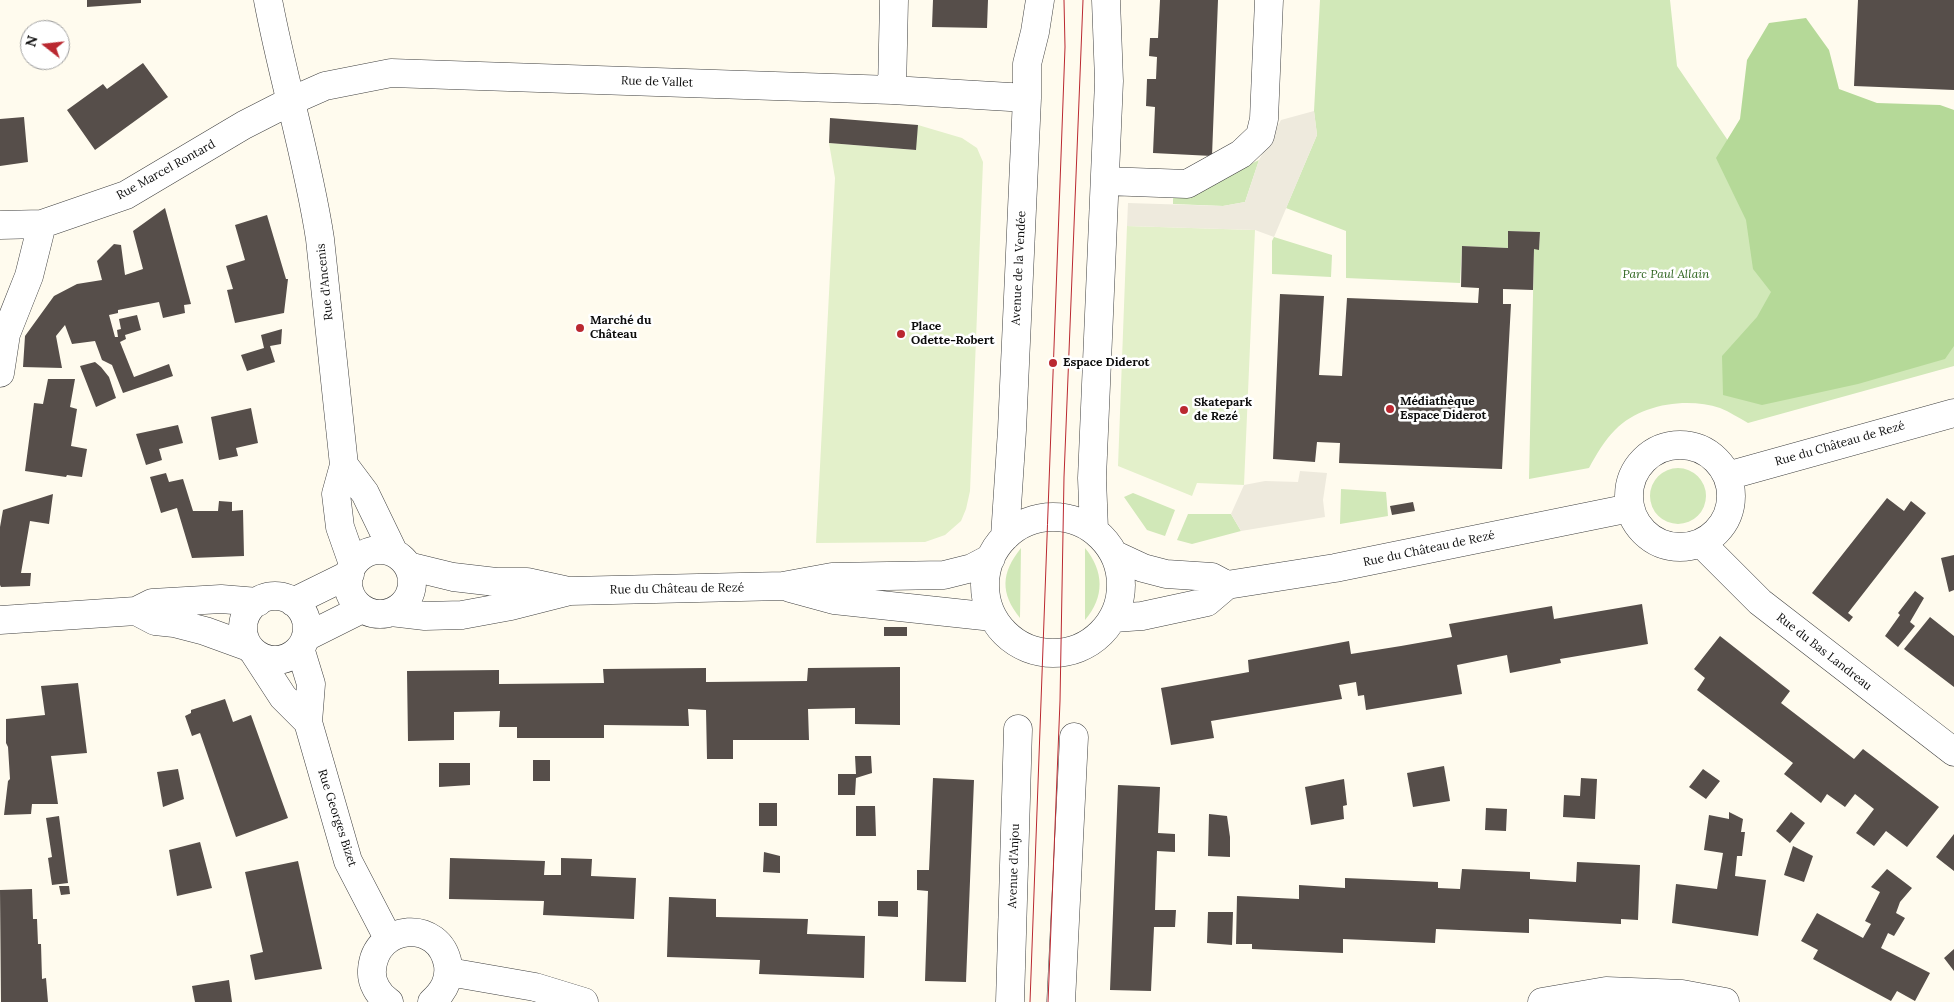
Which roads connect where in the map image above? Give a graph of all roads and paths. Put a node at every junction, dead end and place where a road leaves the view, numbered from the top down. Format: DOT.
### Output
graph roads {
  1 [pos="268,0"];
  2 [pos="894,0"];
  3 [pos="1040,0"];
  4 [pos="1106,0"];
  5 [pos="1270,0"];
  6 [pos="892,90"];
  7 [pos="1027,98"];
  8 [pos="291,100"];
  9 [pos="1105,181"];
  10 [pos="42,224"];
  11 [pos="0,225"];
  12 [pos="0,373"];
  13 [pos="1954,413"];
  14 [pos="344,465"];
  15 [pos="1726,476"];
  16 [pos="1630,508"];
  17 [pos="1094,530"];
  18 [pos="1701,543"];
  19 [pos="998,547"];
  20 [pos="1115,555"];
  21 [pos="401,560"];
  22 [pos="352,569"];
  23 [pos="1227,585"];
  24 [pos="783,586"];
  25 [pos="570,591"];
  26 [pos="258,602"];
  27 [pos="293,602"];
  28 [pos="362,609"];
  29 [pos="136,610"];
  30 [pos="391,612"];
  31 [pos="993,617"];
  32 [pos="1114,618"];
  33 [pos="0,620"];
  34 [pos="303,643"];
  35 [pos="252,650"];
  36 [pos="308,722"];
  37 [pos="1018,729"];
  38 [pos="1074,737"];
  39 [pos="1954,752"];
  40 [pos="388,938"];
  41 [pos="448,972"];
  42 [pos="389,1002"];
  43 [pos="432,1002"];
  44 [pos="584,1002"];
  45 [pos="1010,1002"];
  46 [pos="1061,1002"];
  47 [pos="1542,1002"];
  48 [pos="1725,1002"];
  1 -- 8 [label="street, Rue d'Ancenis"];
  2 -- 6 [label="street"];
  3 -- 7 [label="street, Avenue de la Vendée"];
  4 -- 9 [label="street"];
  5 -- 9 [label="street"];
  6 -- 7 [label="street, Rue de Vallet"];
  6 -- 8 [label="street, Rue de Vallet"];
  7 -- 19 [label="street, Avenue de la Vendée"];
  8 -- 10 [label="street, Rue Marcel Rontard"];
  8 -- 14 [label="street, Rue d'Ancenis"];
  9 -- 17 [label="street"];
  10 -- 11 [label="street, Rue Marcel Rontard"];
  10 -- 12 [label="street"];
  13 -- 15 [label="street, Rue du Château de Rezé"];
  14 -- 21 [label="street"];
  14 -- 22 [label="street, Rue d'Ancenis"];
  15 -- 16 [label="street"];
  15 -- 18 [label="street"];
  16 -- 18 [label="street"];
  16 -- 23 [label="street, Rue du Château de Rezé"];
  17 -- 19 [label="street"];
  17 -- 20 [label="street"];
  18 -- 39 [label="street, Rue du Bas Landreau"];
  19 -- 24 [label="street, Rue du Château de Rezé"];
  19 -- 31 [label="street"];
  20 -- 23 [label="street, Rue du Château de Rezé"];
  20 -- 32 [label="street"];
  21 -- 22 [label="street"];
  21 -- 25 [label="street, Rue du Château de Rezé"];
  21 -- 30 [label="street"];
  22 -- 27 [label="street"];
  22 -- 28 [label="street"];
  23 -- 32 [label="street"];
  24 -- 25 [label="street, Rue du Château de Rezé"];
  24 -- 31 [label="street, Rue du Château de Rezé"];
  25 -- 30 [label="street, Rue du Château de Rezé"];
  26 -- 27 [label="street"];
  26 -- 29 [label="street"];
  26 -- 35 [label="street"];
  27 -- 34 [label="street"];
  28 -- 30 [label="street"];
  28 -- 34 [label="street"];
  29 -- 33 [label="street"];
  29 -- 35 [label="street"];
  31 -- 32 [label="street"];
  34 -- 35 [label="street"];
  34 -- 36 [label="street, Rue Georges Bizet"];
  35 -- 36 [label="street, Rue Georges Bizet"];
  36 -- 40 [label="street, Rue Georges Bizet"];
  37 -- 45 [label="street, Avenue d'Anjou"];
  38 -- 46 [label="street"];
  40 -- 41 [label="street"];
  40 -- 42 [label="street"];
  41 -- 43 [label="street"];
  41 -- 44 [label="street"];
  47 -- 48 [label="street"];
}
